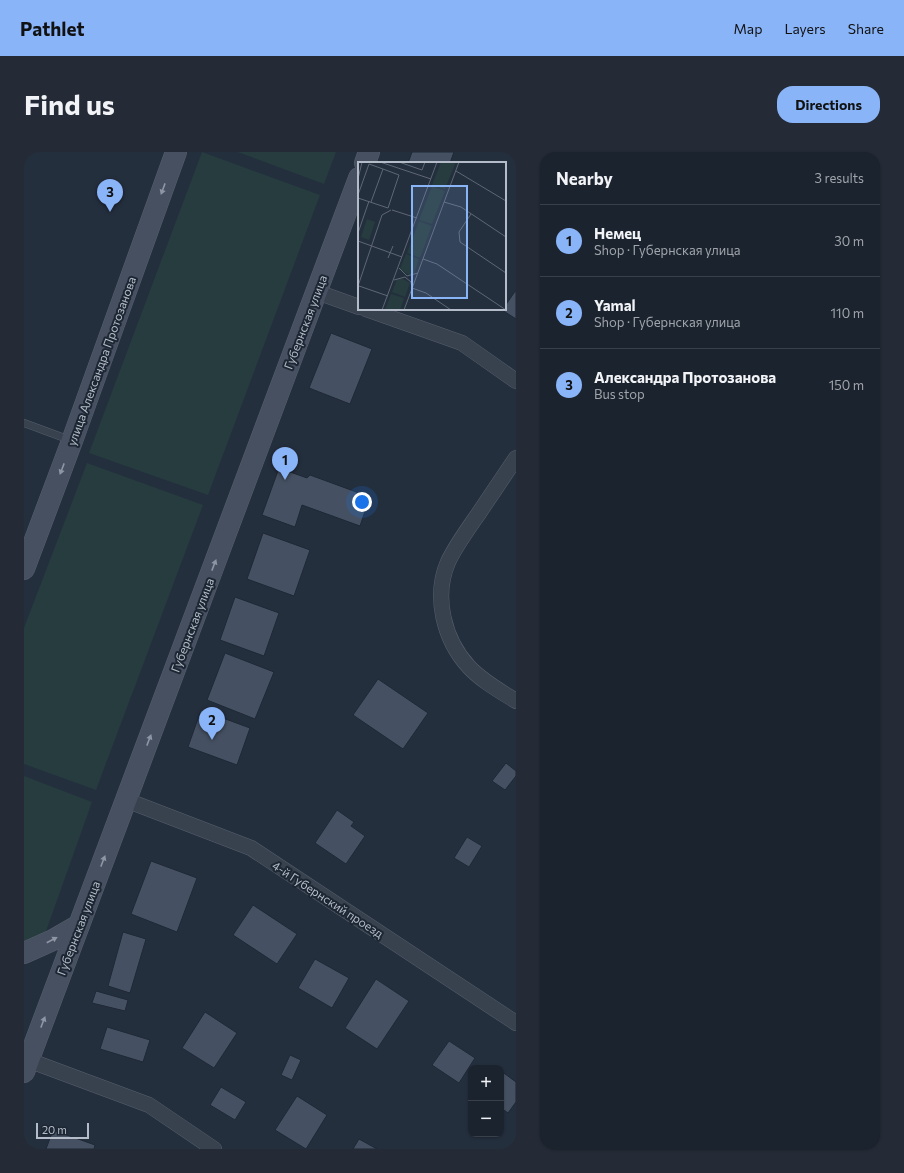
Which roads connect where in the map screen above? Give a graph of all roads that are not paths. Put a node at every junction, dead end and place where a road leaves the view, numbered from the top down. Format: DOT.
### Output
graph roads {
  1 [pos="176,152"];
  2 [pos="369,152"];
  3 [pos="365,162"];
  4 [pos="358,181"];
  5 [pos="317,292"];
  6 [pos="358,307"];
  7 [pos="369,310"];
  8 [pos="516,381"];
  9 [pos="24,423"];
  10 [pos="72,441"];
  11 [pos="516,458"];
  12 [pos="24,569"];
  13 [pos="516,701"];
  14 [pos="126,800"];
  15 [pos="79,925"];
  16 [pos="24,953"];
  17 [pos="516,1023"];
  18 [pos="24,1032"];
  19 [pos="26,1066"];
  20 [pos="214,1149"];
  1 -- 10 [label="street, улица Александра Протозанова, one-way"];
  2 -- 3 [label="street"];
  4 -- 5 [label="street, Губернская улица"];
  5 -- 6 [label="street"];
  14 -- 5 [label="street, Губернская улица, one-way"];
  7 -- 8 [label="street"];
  9 -- 10 [label="lane"];
  10 -- 12 [label="street, улица Александра Протозанова, one-way"];
  11 -- 13 [label="street"];
  15 -- 14 [label="street, Губернская улица, one-way"];
  14 -- 17 [label="street, 4-й Губернский проезд"];
  16 -- 15 [label="street, one-way"];
  19 -- 15 [label="street, Губернская улица, one-way"];
  18 -- 19 [label="street"];
  19 -- 20 [label="street"];
}
